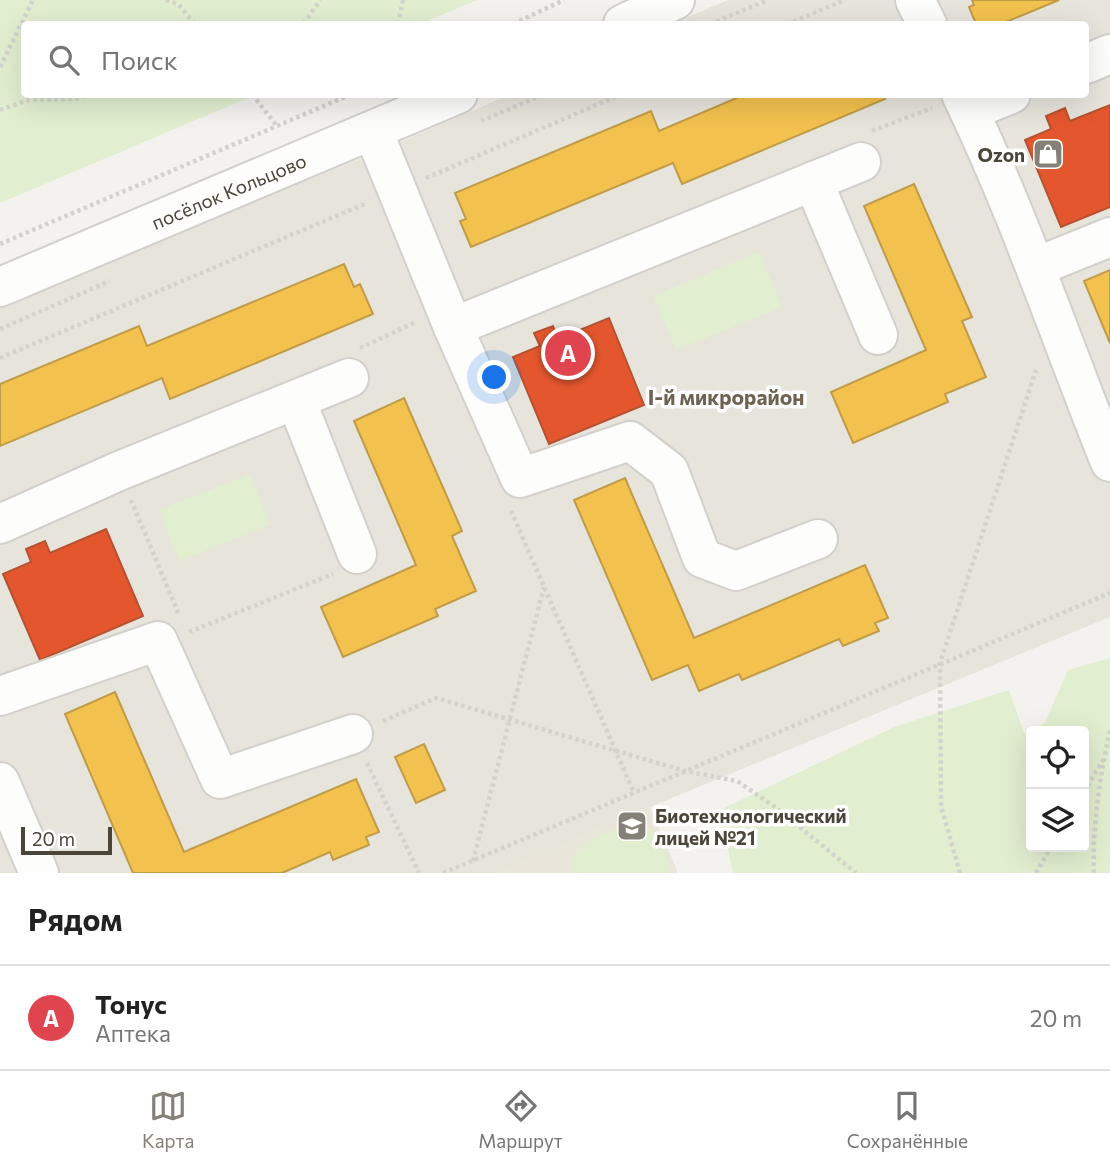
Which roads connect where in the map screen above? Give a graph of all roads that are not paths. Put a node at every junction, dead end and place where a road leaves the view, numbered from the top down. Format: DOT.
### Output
graph roads {
  1 [pos="615,0"];
  2 [pos="675,0"];
  3 [pos="915,0"];
  4 [pos="623,21"];
  5 [pos="630,21"];
  6 [pos="926,21"];
  7 [pos="1110,54"];
  8 [pos="1089,63"];
  9 [pos="449,98"];
  10 [pos="984,98"];
  11 [pos="964,101"];
  12 [pos="373,131"];
  13 [pos="866,147"];
  14 [pos="813,181"];
  15 [pos="1110,237"];
  16 [pos="1036,267"];
  17 [pos="0,287"];
  18 [pos="440,322"];
  19 [pos="878,334"];
  20 [pos="343,381"];
  21 [pos="296,400"];
  22 [pos="1110,462"];
  23 [pos="0,524"];
  24 [pos="818,539"];
  25 [pos="357,554"];
  26 [pos="0,696"];
  27 [pos="353,734"];
  28 [pos="0,782"];
  29 [pos="39,873"];
  1 -- 4 [label="street"];
  2 -- 5 [label="street"];
  3 -- 6 [label="street"];
  7 -- 8 [label="street"];
  9 -- 12 [label="street, посёлок Кольцово"];
  10 -- 11 [label="street"];
  11 -- 16 [label="street"];
  12 -- 17 [label="street, посёлок Кольцово"];
  12 -- 18 [label="street"];
  13 -- 14 [label="street"];
  14 -- 18 [label="street"];
  14 -- 19 [label="street"];
  15 -- 16 [label="street"];
  16 -- 22 [label="street"];
  18 -- 24 [label="street"];
  20 -- 21 [label="street"];
  21 -- 23 [label="street"];
  21 -- 25 [label="street"];
  26 -- 27 [label="street"];
  28 -- 29 [label="street"];
}
